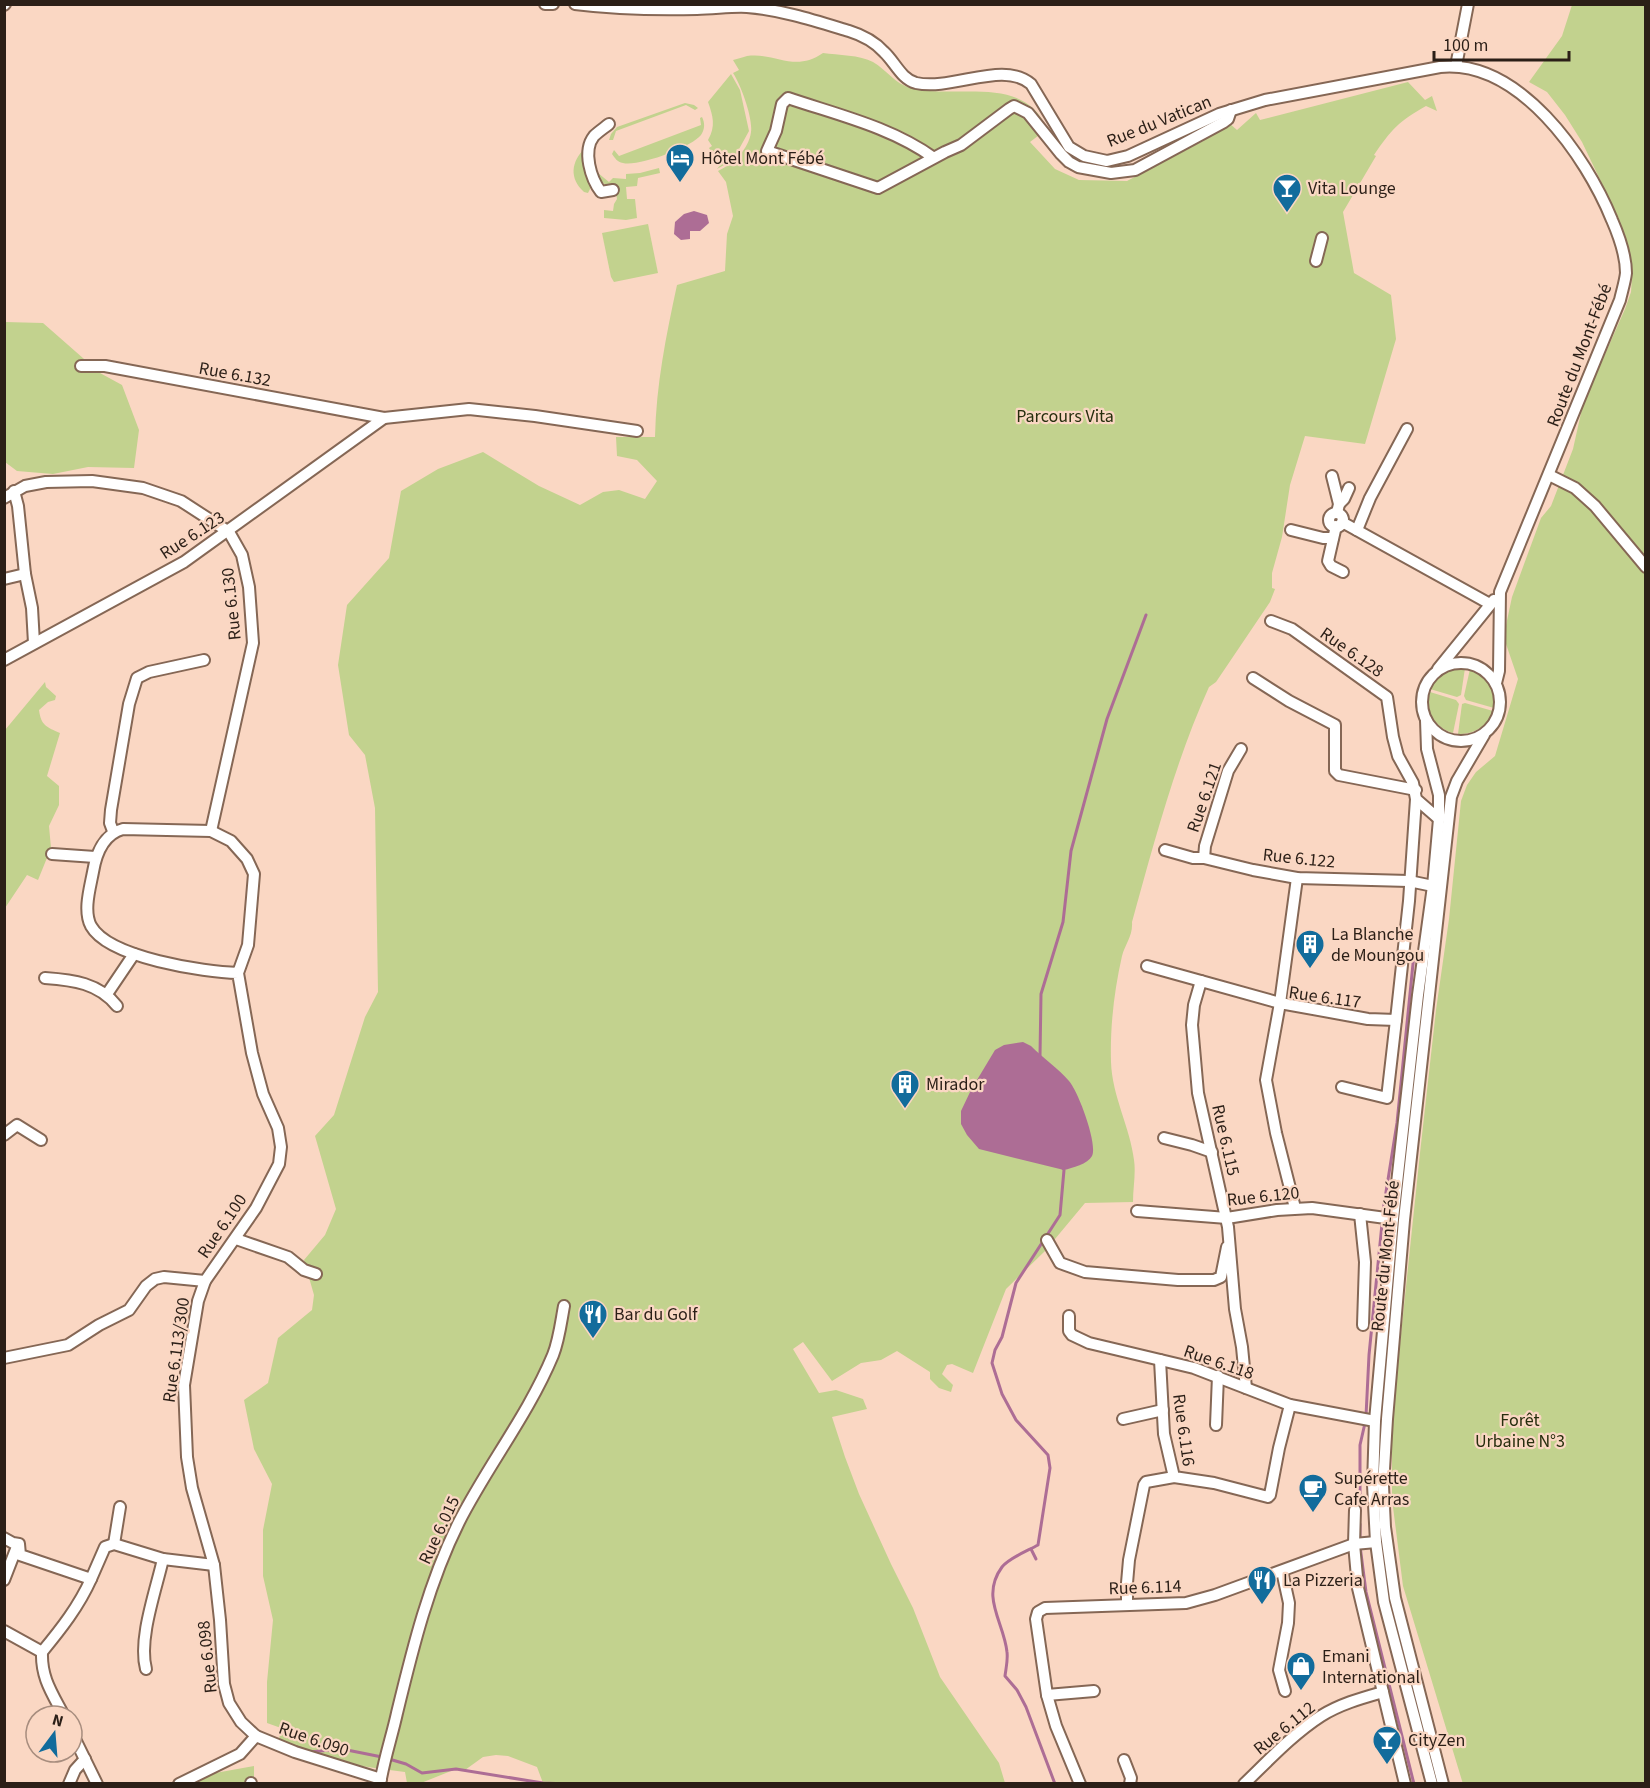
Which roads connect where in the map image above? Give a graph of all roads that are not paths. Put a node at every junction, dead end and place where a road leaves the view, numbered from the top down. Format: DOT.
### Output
graph roads {
  1 [pos="545,4"];
  2 [pos="553,4"];
  3 [pos="575,4"];
  4 [pos="1468,4"];
  5 [pos="1456,66"];
  6 [pos="1231,110"];
  7 [pos="609,124"];
  8 [pos="934,158"];
  9 [pos="613,190"];
  10 [pos="1322,238"];
  11 [pos="1316,261"];
  12 [pos="81,366"];
  13 [pos="384,418"];
  14 [pos="1407,429"];
  15 [pos="637,431"];
  16 [pos="1549,475"];
  17 [pos="1332,476"];
  18 [pos="1349,488"];
  19 [pos="14,491"];
  20 [pos="4,498"];
  21 [pos="1338,516"];
  22 [pos="1291,530"];
  23 [pos="1357,530"];
  24 [pos="229,532"];
  25 [pos="1333,538"];
  26 [pos="1646,567"];
  27 [pos="1343,572"];
  28 [pos="25,574"];
  29 [pos="4,579"];
  30 [pos="1500,592"];
  31 [pos="1490,604"];
  32 [pos="1270,621"];
  33 [pos="34,643"];
  34 [pos="4,660"];
  35 [pos="204,660"];
  36 [pos="1435,672"];
  37 [pos="1253,678"];
  38 [pos="1496,683"];
  39 [pos="1426,720"];
  40 [pos="1484,735"];
  41 [pos="1241,749"];
  42 [pos="1416,795"];
  43 [pos="1439,819"];
  44 [pos="113,831"];
  45 [pos="212,831"];
  46 [pos="1165,850"];
  47 [pos="52,854"];
  48 [pos="95,857"];
  49 [pos="1204,858"];
  50 [pos="1297,878"];
  51 [pos="1409,881"];
  52 [pos="1433,886"];
  53 [pos="134,954"];
  54 [pos="1147,966"];
  55 [pos="238,973"];
  56 [pos="45,978"];
  57 [pos="1202,981"];
  58 [pos="107,994"];
  59 [pos="1280,1003"];
  60 [pos="117,1006"];
  61 [pos="1396,1020"];
  62 [pos="1342,1087"];
  63 [pos="4,1135"];
  64 [pos="1164,1138"];
  65 [pos="41,1140"];
  66 [pos="1212,1152"];
  67 [pos="1295,1208"];
  68 [pos="1137,1211"];
  69 [pos="1360,1214"];
  70 [pos="1227,1218"];
  71 [pos="1393,1219"];
  72 [pos="236,1239"];
  73 [pos="1047,1240"];
  74 [pos="1228,1241"];
  75 [pos="316,1274"];
  76 [pos="205,1281"];
  77 [pos="564,1306"];
  78 [pos="1069,1316"];
  79 [pos="1362,1325"];
  80 [pos="4,1358"];
  81 [pos="1160,1360"];
  82 [pos="1218,1376"];
  83 [pos="1246,1388"];
  84 [pos="1290,1405"];
  85 [pos="1162,1410"];
  86 [pos="1123,1419"];
  87 [pos="1375,1421"];
  88 [pos="1216,1425"];
  89 [pos="1174,1478"];
  90 [pos="120,1506"];
  91 [pos="1354,1510"];
  92 [pos="4,1538"];
  93 [pos="1376,1542"];
  94 [pos="19,1544"];
  95 [pos="114,1544"];
  96 [pos="1354,1544"];
  97 [pos="163,1559"];
  98 [pos="214,1565"];
  99 [pos="1282,1571"];
  100 [pos="91,1579"];
  101 [pos="4,1580"];
  102 [pos="1127,1604"];
  103 [pos="4,1631"];
  104 [pos="42,1652"];
  105 [pos="146,1670"];
  106 [pos="1094,1691"];
  107 [pos="1285,1691"];
  108 [pos="1383,1692"];
  109 [pos="1047,1695"];
  110 [pos="57,1704"];
  111 [pos="256,1736"];
  112 [pos="85,1759"];
  113 [pos="1124,1760"];
  114 [pos="380,1781"];
  115 [pos="69,1784"];
  116 [pos="97,1784"];
  117 [pos="179,1784"];
  118 [pos="1080,1784"];
  119 [pos="1131,1784"];
  120 [pos="1244,1784"];
  121 [pos="1405,1784"];
  122 [pos="1432,1784"];
  123 [pos="1443,1784"];
  1 -- 2 [label="street"];
  3 -- 6 [label="street, Rue du Vatican"];
  4 -- 5 [label="street"];
  5 -- 6 [label="street, Rue du Vatican"];
  5 -- 16 [label="street, Route du Mont-Fébé"];
  6 -- 8 [label="street"];
  7 -- 9 [label="street"];
  8 -- 8 [label="street"];
  10 -- 11 [label="street"];
  12 -- 13 [label="street, Rue 6.132"];
  13 -- 15 [label="street"];
  13 -- 24 [label="street, Rue 6.123"];
  14 -- 23 [label="street"];
  16 -- 26 [label="street"];
  16 -- 30 [label="street, Route du Mont-Fébé"];
  17 -- 21 [label="street"];
  18 -- 21 [label="street"];
  19 -- 20 [label="street, Rue 6.130"];
  19 -- 24 [label="street, Rue 6.130"];
  19 -- 28 [label="street"];
  21 -- 23 [label="street"];
  21 -- 25 [label="street"];
  22 -- 25 [label="street"];
  23 -- 31 [label="street"];
  24 -- 33 [label="street, Rue 6.123"];
  24 -- 45 [label="street, Rue 6.130"];
  25 -- 27 [label="street"];
  28 -- 29 [label="street"];
  28 -- 33 [label="street"];
  30 -- 31 [label="street"];
  30 -- 38 [label="street, Route du Mont-Fébé"];
  31 -- 36 [label="street"];
  32 -- 42 [label="street, Rue 6.128"];
  33 -- 34 [label="street, Rue 6.123"];
  35 -- 44 [label="street"];
  36 -- 38 [label="street"];
  36 -- 39 [label="street"];
  37 -- 42 [label="street"];
  38 -- 40 [label="street"];
  39 -- 40 [label="street"];
  39 -- 43 [label="street, Route du Mont-Fébé"];
  40 -- 123 [label="street, Route du Mont-Fébé"];
  41 -- 49 [label="street, Rue 6.121"];
  42 -- 43 [label="street, Rue 6.128"];
  42 -- 51 [label="street"];
  43 -- 52 [label="street, Route du Mont-Fébé"];
  44 -- 45 [label="street"];
  44 -- 48 [label="street"];
  45 -- 55 [label="street"];
  46 -- 49 [label="street, Rue 6.122"];
  47 -- 48 [label="street"];
  48 -- 53 [label="street"];
  49 -- 50 [label="street, Rue 6.122"];
  50 -- 51 [label="street, Rue 6.122"];
  50 -- 59 [label="street"];
  51 -- 52 [label="street, Rue 6.122"];
  51 -- 61 [label="street"];
  52 -- 71 [label="street, Route du Mont-Fébé"];
  53 -- 55 [label="street"];
  53 -- 58 [label="street"];
  54 -- 57 [label="street"];
  55 -- 72 [label="street, Rue 6.100"];
  56 -- 58 [label="street"];
  57 -- 59 [label="street"];
  57 -- 66 [label="street, Rue 6.115"];
  58 -- 60 [label="street"];
  59 -- 61 [label="street, Rue 6.117"];
  59 -- 67 [label="street, Rue 6.117"];
  61 -- 62 [label="street"];
  63 -- 65 [label="street"];
  64 -- 66 [label="street"];
  66 -- 70 [label="street, Rue 6.115"];
  67 -- 69 [label="street, Rue 6.120"];
  67 -- 70 [label="street, Rue 6.120"];
  68 -- 70 [label="street, Rue 6.120"];
  69 -- 71 [label="street, Rue 6.120"];
  69 -- 79 [label="street"];
  70 -- 74 [label="street, Rue 6.115"];
  71 -- 87 [label="street, Route du Mont-Fébé"];
  72 -- 75 [label="street"];
  72 -- 76 [label="street, Rue 6.100"];
  73 -- 74 [label="street"];
  74 -- 83 [label="street, Rue 6.115"];
  76 -- 80 [label="street, Rue 6.100"];
  76 -- 98 [label="street, Rue 6.113/300"];
  77 -- 114 [label="street, Rue 6.015"];
  78 -- 81 [label="street, Rue 6.118"];
  81 -- 82 [label="street, Rue 6.118"];
  81 -- 85 [label="street, Rue 6.116"];
  82 -- 83 [label="street, Rue 6.118"];
  82 -- 88 [label="street"];
  83 -- 84 [label="street, Rue 6.118"];
  84 -- 87 [label="street, Rue 6.118"];
  84 -- 89 [label="street, Rue 6.116"];
  85 -- 86 [label="street"];
  85 -- 89 [label="street, Rue 6.116"];
  87 -- 93 [label="street, Route du Mont-Fébé"];
  89 -- 102 [label="street"];
  90 -- 95 [label="street"];
  91 -- 96 [label="street"];
  92 -- 94 [label="street"];
  93 -- 96 [label="street, Rue 6.114"];
  93 -- 122 [label="street, Route du Mont-Fébé"];
  94 -- 100 [label="street"];
  94 -- 101 [label="street"];
  95 -- 97 [label="street"];
  95 -- 100 [label="street"];
  96 -- 99 [label="street, Rue 6.114"];
  96 -- 108 [label="street"];
  97 -- 98 [label="street"];
  97 -- 105 [label="street"];
  98 -- 111 [label="street, Rue 6.098"];
  99 -- 102 [label="street, Rue 6.114"];
  99 -- 107 [label="street"];
  100 -- 104 [label="street"];
  102 -- 109 [label="street, Rue 6.114"];
  103 -- 104 [label="street"];
  104 -- 110 [label="street"];
  106 -- 109 [label="street"];
  108 -- 120 [label="street, Rue 6.112"];
  108 -- 121 [label="street"];
  109 -- 118 [label="street"];
  111 -- 114 [label="street, Rue 6.090"];
  111 -- 117 [label="street, Rue 6.090"];
  112 -- 115 [label="street"];
  112 -- 116 [label="street"];
  113 -- 119 [label="street"];
}
